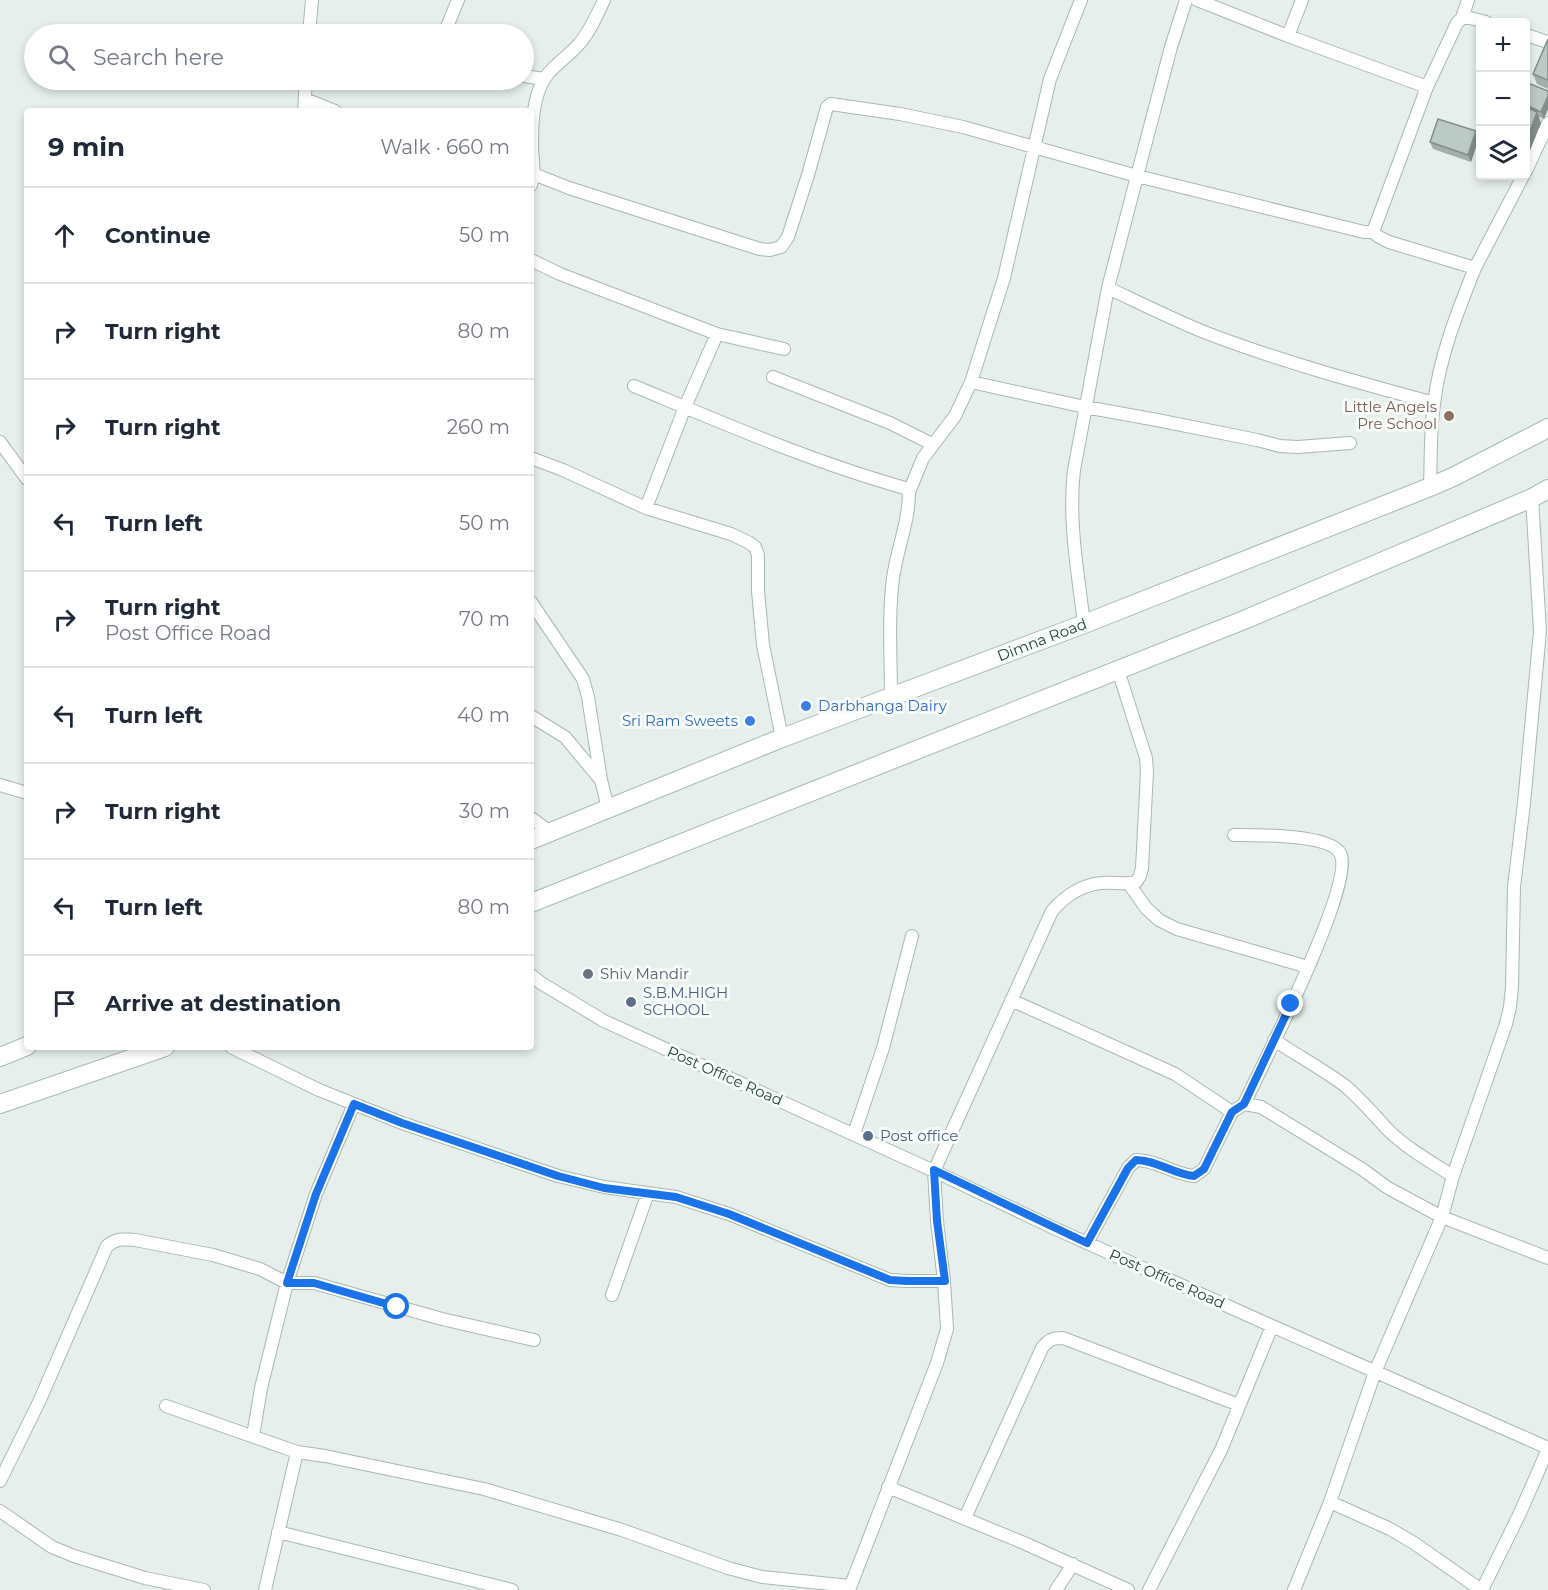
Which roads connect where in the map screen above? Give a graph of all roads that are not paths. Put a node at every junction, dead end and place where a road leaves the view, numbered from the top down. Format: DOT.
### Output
graph roads {
  1 [pos="312,0"];
  2 [pos="458,0"];
  3 [pos="604,0"];
  4 [pos="1081,0"];
  5 [pos="1186,0"];
  6 [pos="1197,0"];
  7 [pos="1302,0"];
  8 [pos="1468,0"];
  9 [pos="1462,18"];
  10 [pos="1476,20"];
  11 [pos="310,24"];
  12 [pos="448,24"];
  13 [pos="1288,36"];
  14 [pos="1530,36"];
  15 [pos="1548,42"];
  16 [pos="534,78"];
  17 [pos="544,79"];
  18 [pos="1427,87"];
  19 [pos="305,90"];
  20 [pos="304,105"];
  21 [pos="320,108"];
  22 [pos="534,116"];
  23 [pos="1548,123"];
  24 [pos="1033,147"];
  25 [pos="1530,162"];
  26 [pos="1137,176"];
  27 [pos="534,179"];
  28 [pos="1521,180"];
  29 [pos="1373,232"];
  30 [pos="534,261"];
  31 [pos="1475,268"];
  32 [pos="1107,288"];
  33 [pos="717,334"];
  34 [pos="784,349"];
  35 [pos="773,377"];
  36 [pos="971,382"];
  37 [pos="634,386"];
  38 [pos="1434,404"];
  39 [pos="685,407"];
  40 [pos="1085,407"];
  41 [pos="1548,428"];
  42 [pos="0,442"];
  43 [pos="932,444"];
  44 [pos="1350,444"];
  45 [pos="534,459"];
  46 [pos="24,475"];
  47 [pos="1430,487"];
  48 [pos="1548,489"];
  49 [pos="909,492"];
  50 [pos="1532,498"];
  51 [pos="646,508"];
  52 [pos="534,606"];
  53 [pos="1084,624"];
  54 [pos="1544,631"];
  55 [pos="1118,670"];
  56 [pos="1534,692"];
  57 [pos="1548,693"];
  58 [pos="891,698"];
  59 [pos="534,718"];
  60 [pos="782,738"];
  61 [pos="601,780"];
  62 [pos="0,785"];
  63 [pos="24,792"];
  64 [pos="608,808"];
  65 [pos="534,820"];
  66 [pos="550,832"];
  67 [pos="1234,835"];
  68 [pos="534,839"];
  69 [pos="1129,884"];
  70 [pos="534,902"];
  71 [pos="912,936"];
  72 [pos="1308,967"];
  73 [pos="534,977"];
  74 [pos="1011,1000"];
  75 [pos="1274,1040"];
  76 [pos="24,1047"];
  77 [pos="156,1050"];
  78 [pos="237,1050"];
  79 [pos="0,1057"];
  80 [pos="0,1104"];
  81 [pos="354,1104"];
  82 [pos="1244,1104"];
  83 [pos="1232,1112"];
  84 [pos="854,1134"];
  85 [pos="934,1170"];
  86 [pos="1454,1176"];
  87 [pos="648,1193"];
  88 [pos="1442,1217"];
  89 [pos="1087,1243"];
  90 [pos="1548,1258"];
  91 [pos="945,1281"];
  92 [pos="287,1283"];
  93 [pos="612,1295"];
  94 [pos="1272,1326"];
  95 [pos="534,1340"];
  96 [pos="1375,1372"];
  97 [pos="166,1406"];
  98 [pos="1239,1406"];
  99 [pos="253,1436"];
  100 [pos="1548,1448"];
  101 [pos="297,1452"];
  102 [pos="0,1481"];
  103 [pos="888,1487"];
  104 [pos="1330,1502"];
  105 [pos="0,1511"];
  106 [pos="965,1518"];
  107 [pos="278,1532"];
  108 [pos="1073,1564"];
  109 [pos="849,1588"];
  110 [pos="204,1590"];
  111 [pos="265,1590"];
  112 [pos="512,1590"];
  113 [pos="1056,1590"];
  114 [pos="1128,1590"];
  115 [pos="1149,1590"];
  116 [pos="1294,1590"];
  117 [pos="1482,1590"];
  1 -- 11 [label="street"];
  2 -- 12 [label="street"];
  3 -- 17 [label="street"];
  4 -- 24 [label="street"];
  5 -- 26 [label="street"];
  6 -- 13 [label="street"];
  7 -- 13 [label="street"];
  8 -- 9 [label="street"];
  9 -- 10 [label="street"];
  9 -- 18 [label="street"];
  13 -- 18 [label="street"];
  14 -- 15 [label="street"];
  16 -- 17 [label="street"];
  17 -- 22 [label="street"];
  18 -- 29 [label="street"];
  19 -- 20 [label="street"];
  20 -- 21 [label="street"];
  23 -- 25 [label="street"];
  24 -- 26 [label="street"];
  24 -- 27 [label="street"];
  24 -- 36 [label="street"];
  26 -- 29 [label="street"];
  26 -- 32 [label="street"];
  28 -- 31 [label="street"];
  29 -- 31 [label="street"];
  30 -- 33 [label="street"];
  31 -- 38 [label="street"];
  32 -- 38 [label="street"];
  32 -- 40 [label="street"];
  33 -- 34 [label="street"];
  33 -- 39 [label="street"];
  35 -- 43 [label="street"];
  36 -- 40 [label="street"];
  36 -- 43 [label="street"];
  37 -- 39 [label="street"];
  38 -- 47 [label="street"];
  39 -- 49 [label="street"];
  39 -- 51 [label="street"];
  40 -- 44 [label="street"];
  40 -- 53 [label="street"];
  41 -- 47 [label="street, Dimna Road"];
  42 -- 46 [label="street"];
  43 -- 49 [label="street"];
  45 -- 51 [label="street"];
  47 -- 53 [label="street, Dimna Road"];
  48 -- 50 [label="street"];
  49 -- 58 [label="street"];
  50 -- 54 [label="street"];
  50 -- 55 [label="street"];
  51 -- 60 [label="street"];
  52 -- 61 [label="street"];
  53 -- 58 [label="street, Dimna Road"];
  54 -- 56 [label="street"];
  55 -- 69 [label="street"];
  55 -- 70 [label="street"];
  56 -- 57 [label="street"];
  56 -- 86 [label="street"];
  58 -- 60 [label="street, Dimna Road"];
  59 -- 61 [label="street"];
  60 -- 64 [label="street, Dimna Road"];
  61 -- 64 [label="street"];
  62 -- 63 [label="street"];
  64 -- 66 [label="street, Dimna Road"];
  65 -- 66 [label="street"];
  66 -- 68 [label="street, Dimna Road"];
  67 -- 72 [label="street"];
  69 -- 72 [label="street"];
  69 -- 74 [label="street"];
  71 -- 84 [label="street"];
  72 -- 75 [label="street"];
  73 -- 84 [label="street, Post Office Road"];
  74 -- 83 [label="street"];
  74 -- 85 [label="street"];
  75 -- 82 [label="street"];
  75 -- 86 [label="street"];
  76 -- 79 [label="street"];
  77 -- 80 [label="street"];
  78 -- 81 [label="street"];
  81 -- 87 [label="street"];
  81 -- 92 [label="street"];
  82 -- 83 [label="street"];
  82 -- 88 [label="street"];
  83 -- 89 [label="street"];
  84 -- 85 [label="street, Post Office Road"];
  85 -- 89 [label="street, Post Office Road"];
  85 -- 91 [label="street"];
  86 -- 88 [label="street"];
  87 -- 91 [label="street"];
  87 -- 93 [label="street"];
  88 -- 90 [label="street"];
  88 -- 96 [label="street"];
  89 -- 94 [label="street, Post Office Road"];
  91 -- 103 [label="street"];
  92 -- 95 [label="street"];
  92 -- 99 [label="street"];
  92 -- 102 [label="street"];
  94 -- 96 [label="street, Post Office Road"];
  94 -- 98 [label="street"];
  96 -- 100 [label="street, Post Office Road"];
  96 -- 104 [label="street"];
  97 -- 99 [label="street"];
  98 -- 106 [label="street"];
  98 -- 115 [label="street"];
  99 -- 101 [label="street"];
  100 -- 117 [label="street"];
  101 -- 107 [label="street"];
  101 -- 109 [label="street"];
  103 -- 106 [label="street"];
  103 -- 109 [label="street"];
  104 -- 116 [label="street"];
  104 -- 117 [label="street"];
  105 -- 110 [label="street"];
  106 -- 108 [label="street"];
  107 -- 111 [label="street"];
  107 -- 112 [label="street"];
  108 -- 113 [label="street"];
  108 -- 114 [label="street"];
}
